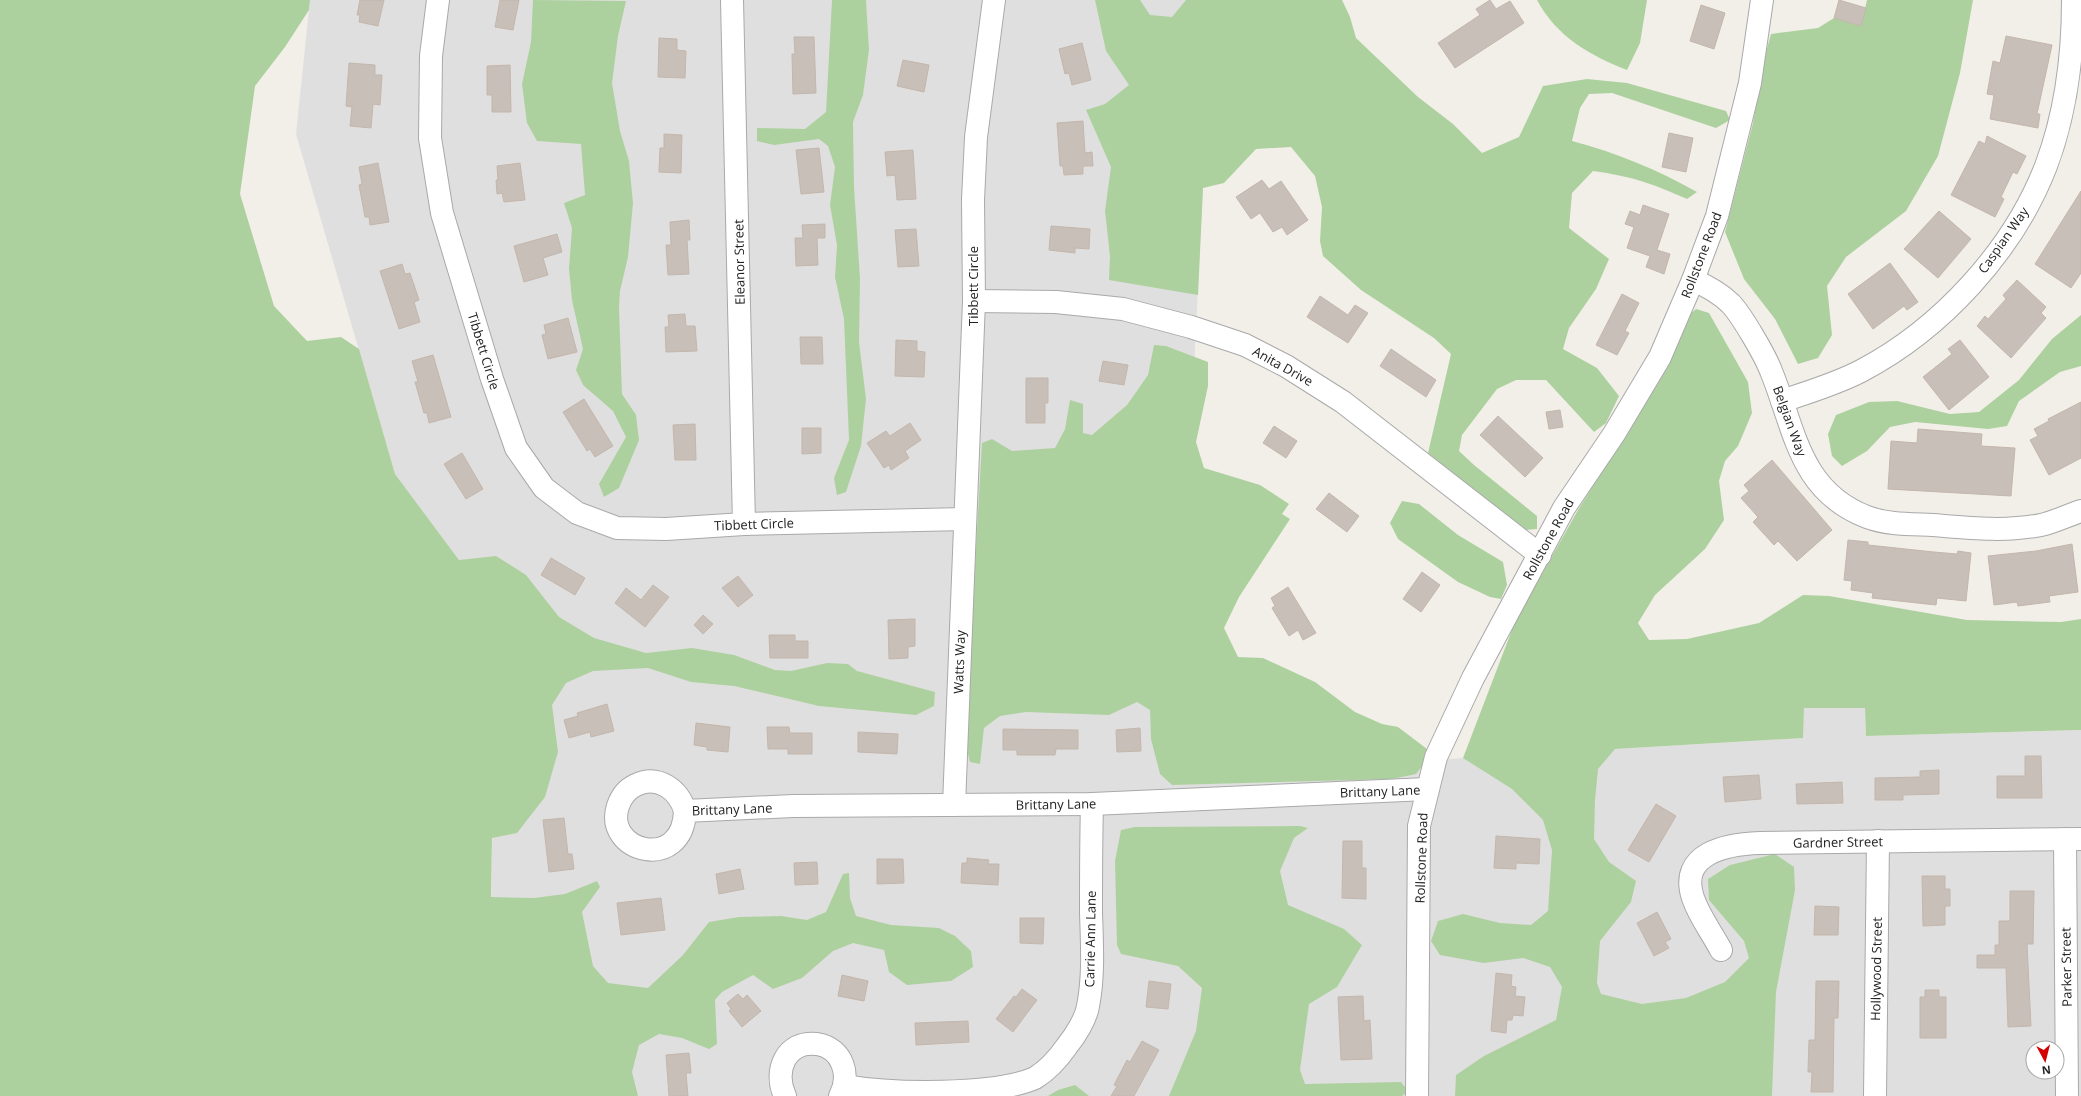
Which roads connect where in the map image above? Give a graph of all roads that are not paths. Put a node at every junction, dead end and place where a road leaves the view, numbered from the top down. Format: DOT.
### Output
graph roads {
  1 [pos="438,0"];
  2 [pos="732,0"];
  3 [pos="994,0"];
  4 [pos="1762,0"];
  5 [pos="2073,0"];
  6 [pos="1693,280"];
  7 [pos="974,301"];
  8 [pos="1782,401"];
  9 [pos="2081,511"];
  10 [pos="965,519"];
  11 [pos="744,524"];
  12 [pos="1540,555"];
  13 [pos="1427,789"];
  14 [pos="1092,804"];
  15 [pos="954,805"];
  16 [pos="685,811"];
  17 [pos="2073,839"];
  18 [pos="1878,841"];
  19 [pos="1721,950"];
  20 [pos="2074,1006"];
  21 [pos="842,1091"];
  22 [pos="785,1096"];
  23 [pos="1417,1096"];
  24 [pos="1875,1096"];
  25 [pos="2067,1096"];
  1 -- 11 [label="street, Tibbett Circle"];
  2 -- 11 [label="street, Eleanor Street"];
  3 -- 7 [label="street, Tibbett Circle"];
  4 -- 6 [label="street, Rollstone Road"];
  5 -- 8 [label="street, Caspian Way"];
  6 -- 8 [label="street, Belgian Way"];
  6 -- 12 [label="street, Rollstone Road"];
  7 -- 10 [label="street, Tibbett Circle"];
  7 -- 12 [label="street, Anita Drive"];
  8 -- 9 [label="street, Belgian Way"];
  10 -- 11 [label="street, Tibbett Circle"];
  10 -- 15 [label="street, Watts Way"];
  12 -- 13 [label="street, Rollstone Road"];
  13 -- 14 [label="street, Brittany Lane"];
  13 -- 23 [label="street, Rollstone Road"];
  14 -- 15 [label="street, Brittany Lane"];
  14 -- 21 [label="street, Carrie Ann Lane"];
  15 -- 16 [label="street, Brittany Lane"];
  17 -- 18 [label="street, Gardner Street"];
  17 -- 20 [label="street, Parker Street"];
  18 -- 19 [label="street, Gardner Street"];
  18 -- 24 [label="street, Hollywood Street"];
  20 -- 25 [label="street, Parker Street"];
  21 -- 22 [label="street, Carrie Ann Lane"];
}
